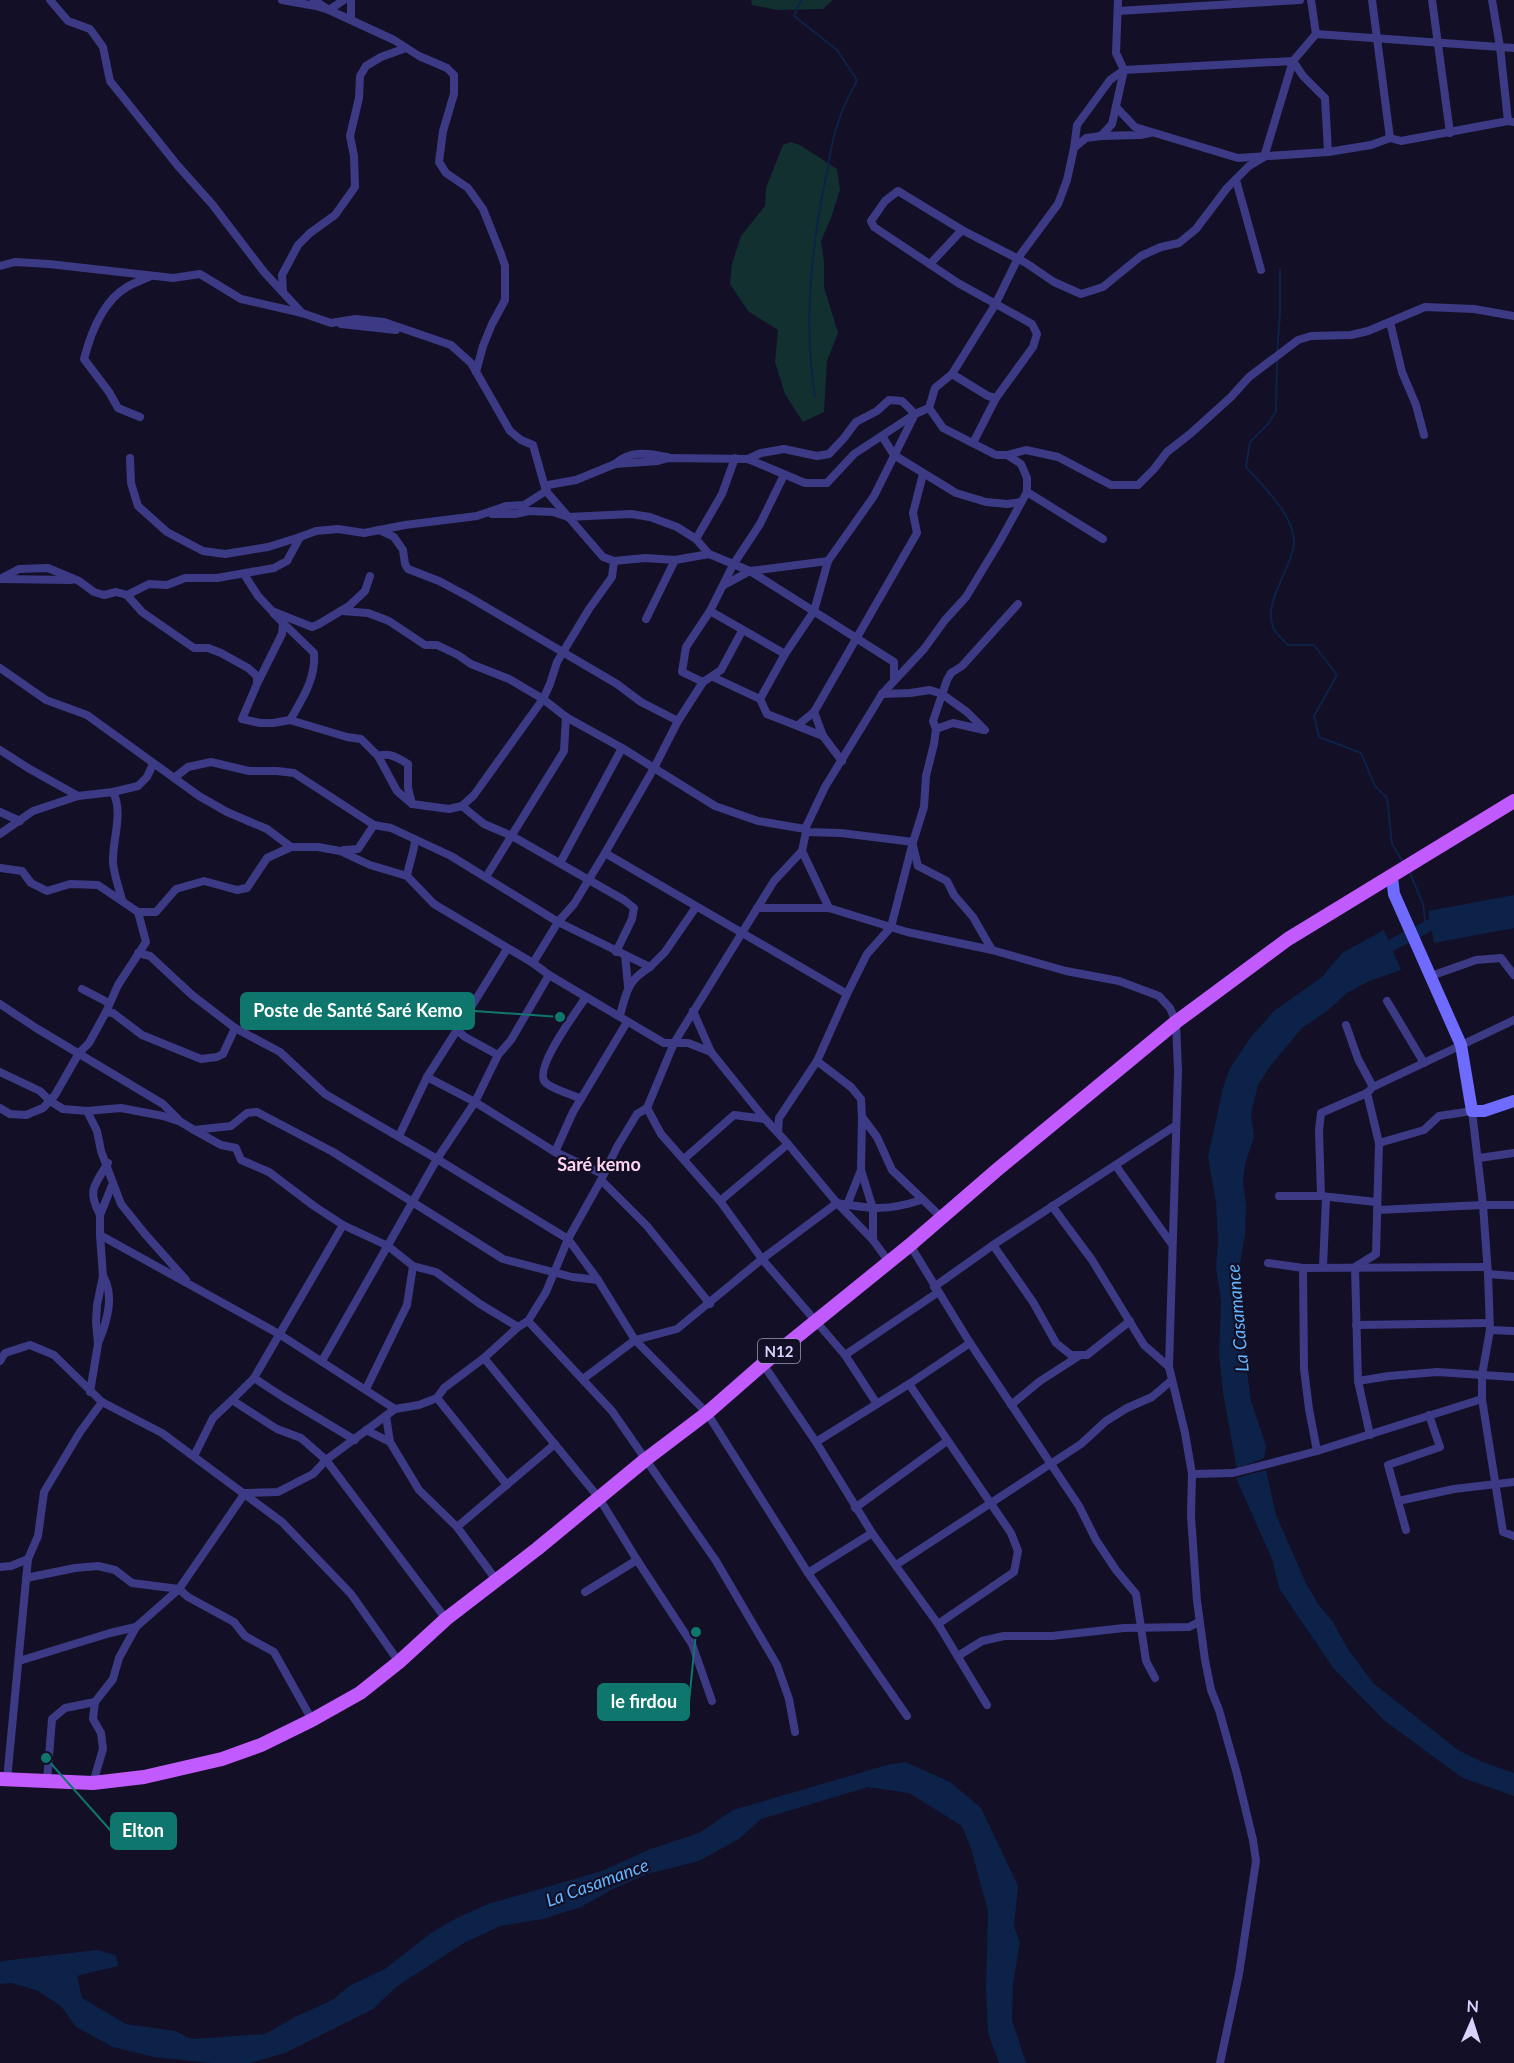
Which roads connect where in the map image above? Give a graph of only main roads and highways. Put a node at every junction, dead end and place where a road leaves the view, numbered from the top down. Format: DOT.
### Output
graph roads {
  1 [pos="1514,801"];
  2 [pos="3,1779"];
  1 -- 2 [label="main road, N12"];
}
